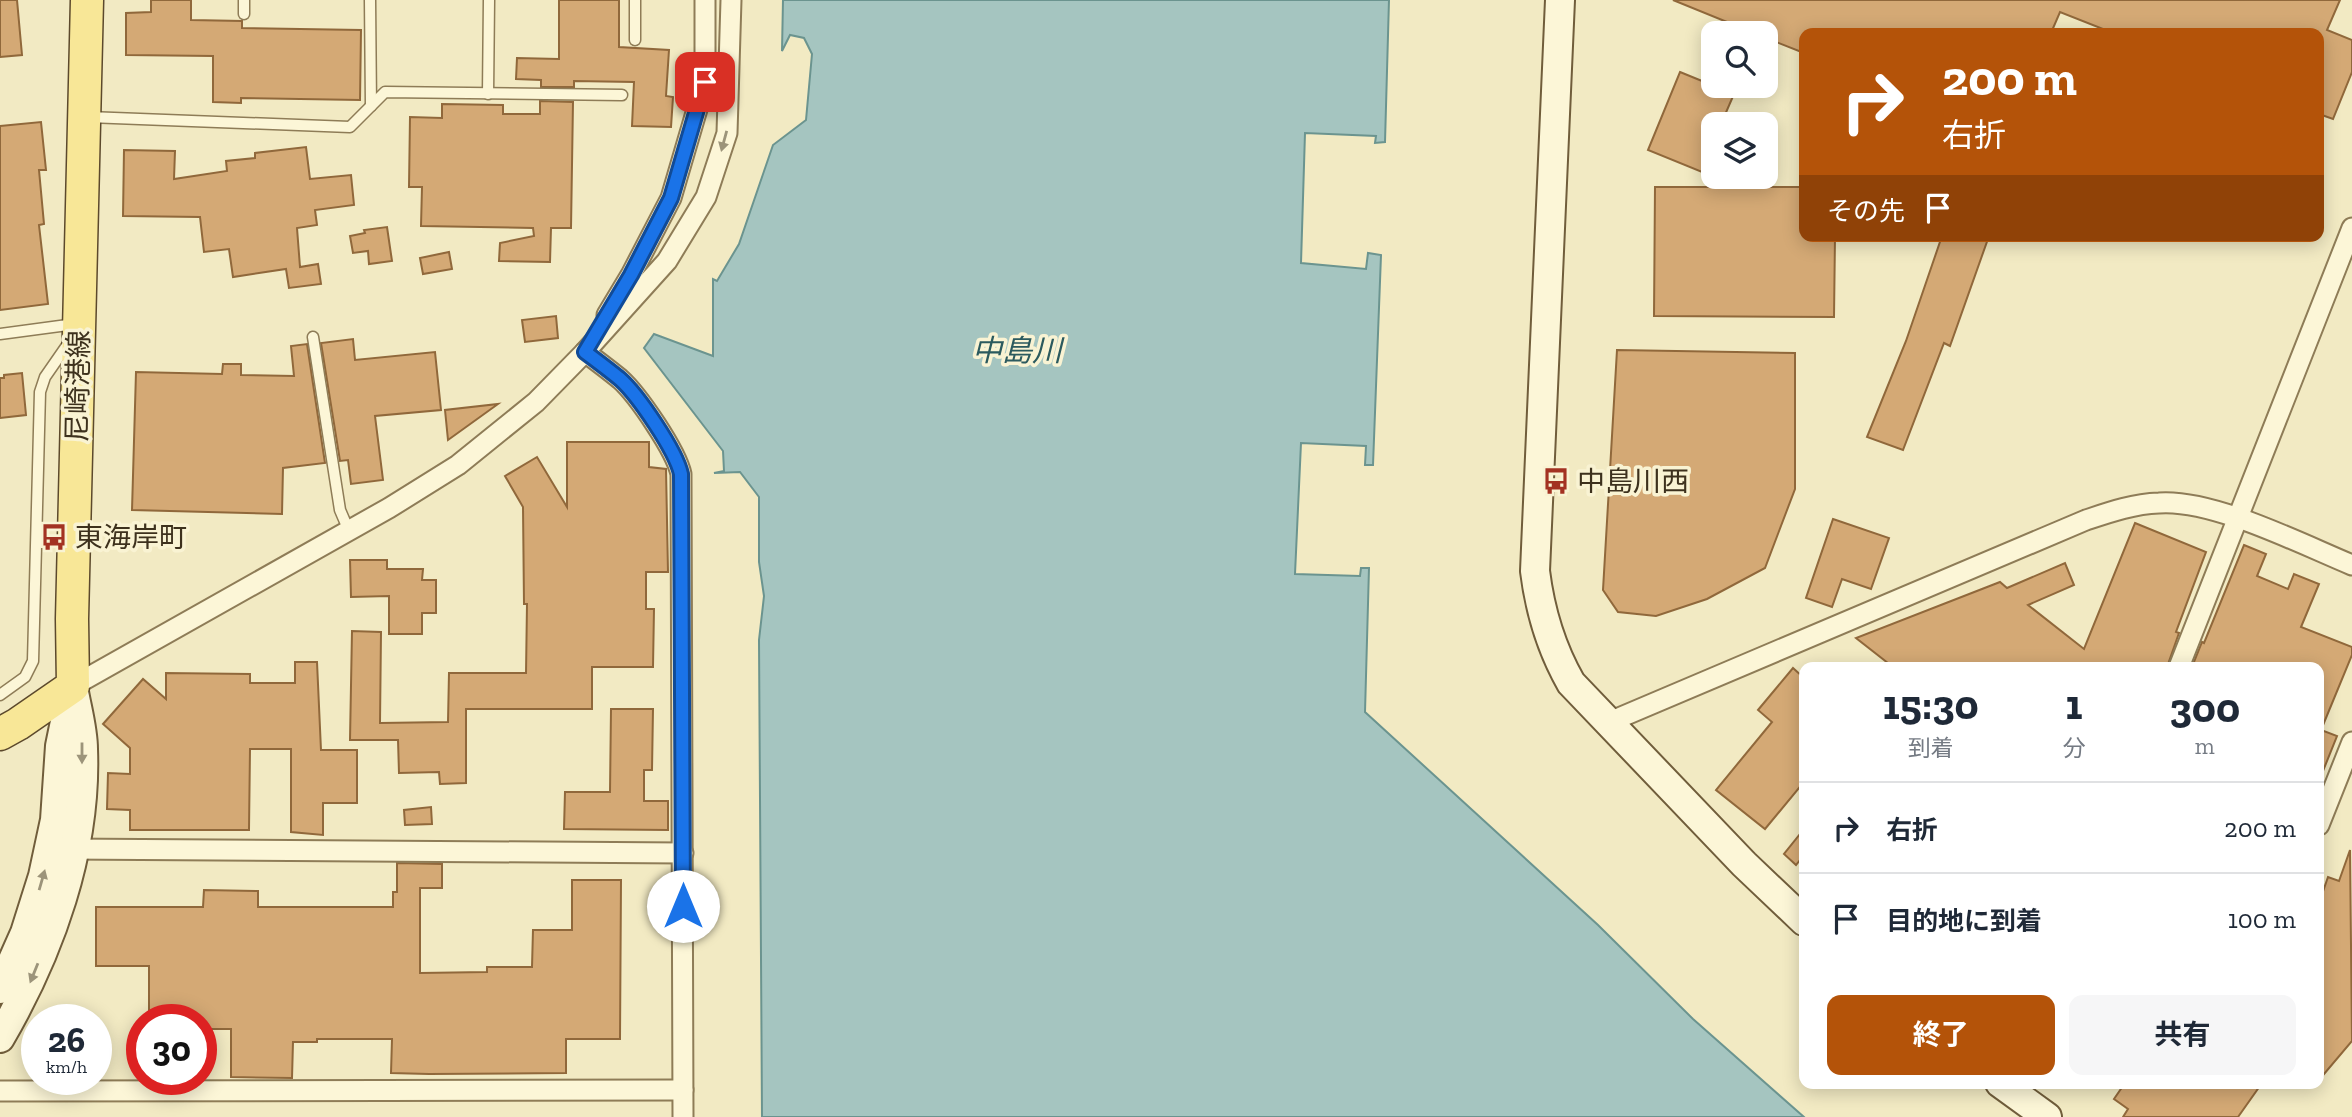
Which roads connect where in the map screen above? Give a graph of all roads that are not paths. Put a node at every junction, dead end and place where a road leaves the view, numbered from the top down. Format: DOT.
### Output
graph roads {
  1 [pos="87,0"];
  2 [pos="244,0"];
  3 [pos="370,0"];
  4 [pos="489,0"];
  5 [pos="635,0"];
  6 [pos="705,0"];
  7 [pos="731,0"];
  8 [pos="1560,0"];
  9 [pos="244,14"];
  10 [pos="635,40"];
  11 [pos="488,94"];
  12 [pos="622,95"];
  13 [pos="372,106"];
  14 [pos="85,117"];
  15 [pos="2352,228"];
  16 [pos="79,326"];
  17 [pos="0,334"];
  18 [pos="313,337"];
  19 [pos="585,352"];
  20 [pos="2237,518"];
  21 [pos="349,531"];
  22 [pos="2352,565"];
  23 [pos="2181,662"];
  24 [pos="73,686"];
  25 [pos="0,695"];
  26 [pos="1607,723"];
  27 [pos="0,734"];
  28 [pos="2352,742"];
  29 [pos="2324,812"];
  30 [pos="62,849"];
  31 [pos="683,853"];
  32 [pos="1799,916"];
  33 [pos="0,989"];
  34 [pos="0,1038"];
  35 [pos="2008,1089"];
  36 [pos="683,1090"];
  37 [pos="0,1091"];
  38 [pos="683,1117"];
  39 [pos="2047,1117"];
  1 -- 14 [label="main road, 尼崎港線"];
  2 -- 9 [label="lane"];
  3 -- 13 [label="lane"];
  4 -- 11 [label="lane"];
  5 -- 10 [label="lane"];
  6 -- 19 [label="street"];
  7 -- 19 [label="street, one-way"];
  8 -- 26 [label="street"];
  11 -- 12 [label="lane"];
  11 -- 13 [label="lane"];
  13 -- 14 [label="lane"];
  14 -- 16 [label="main road, 尼崎港線"];
  15 -- 20 [label="street"];
  16 -- 17 [label="lane"];
  16 -- 24 [label="main road, 尼崎港線"];
  16 -- 25 [label="lane"];
  18 -- 21 [label="lane"];
  19 -- 21 [label="street"];
  19 -- 31 [label="street"];
  20 -- 22 [label="street"];
  20 -- 23 [label="street"];
  20 -- 26 [label="street"];
  21 -- 24 [label="street"];
  24 -- 27 [label="main road"];
  24 -- 30 [label="street"];
  26 -- 32 [label="street"];
  28 -- 29 [label="street"];
  30 -- 31 [label="street"];
  33 -- 30 [label="street, one-way"];
  30 -- 34 [label="street, one-way"];
  31 -- 36 [label="street"];
  35 -- 39 [label="street"];
  36 -- 37 [label="street"];
  36 -- 38 [label="street"];
}
